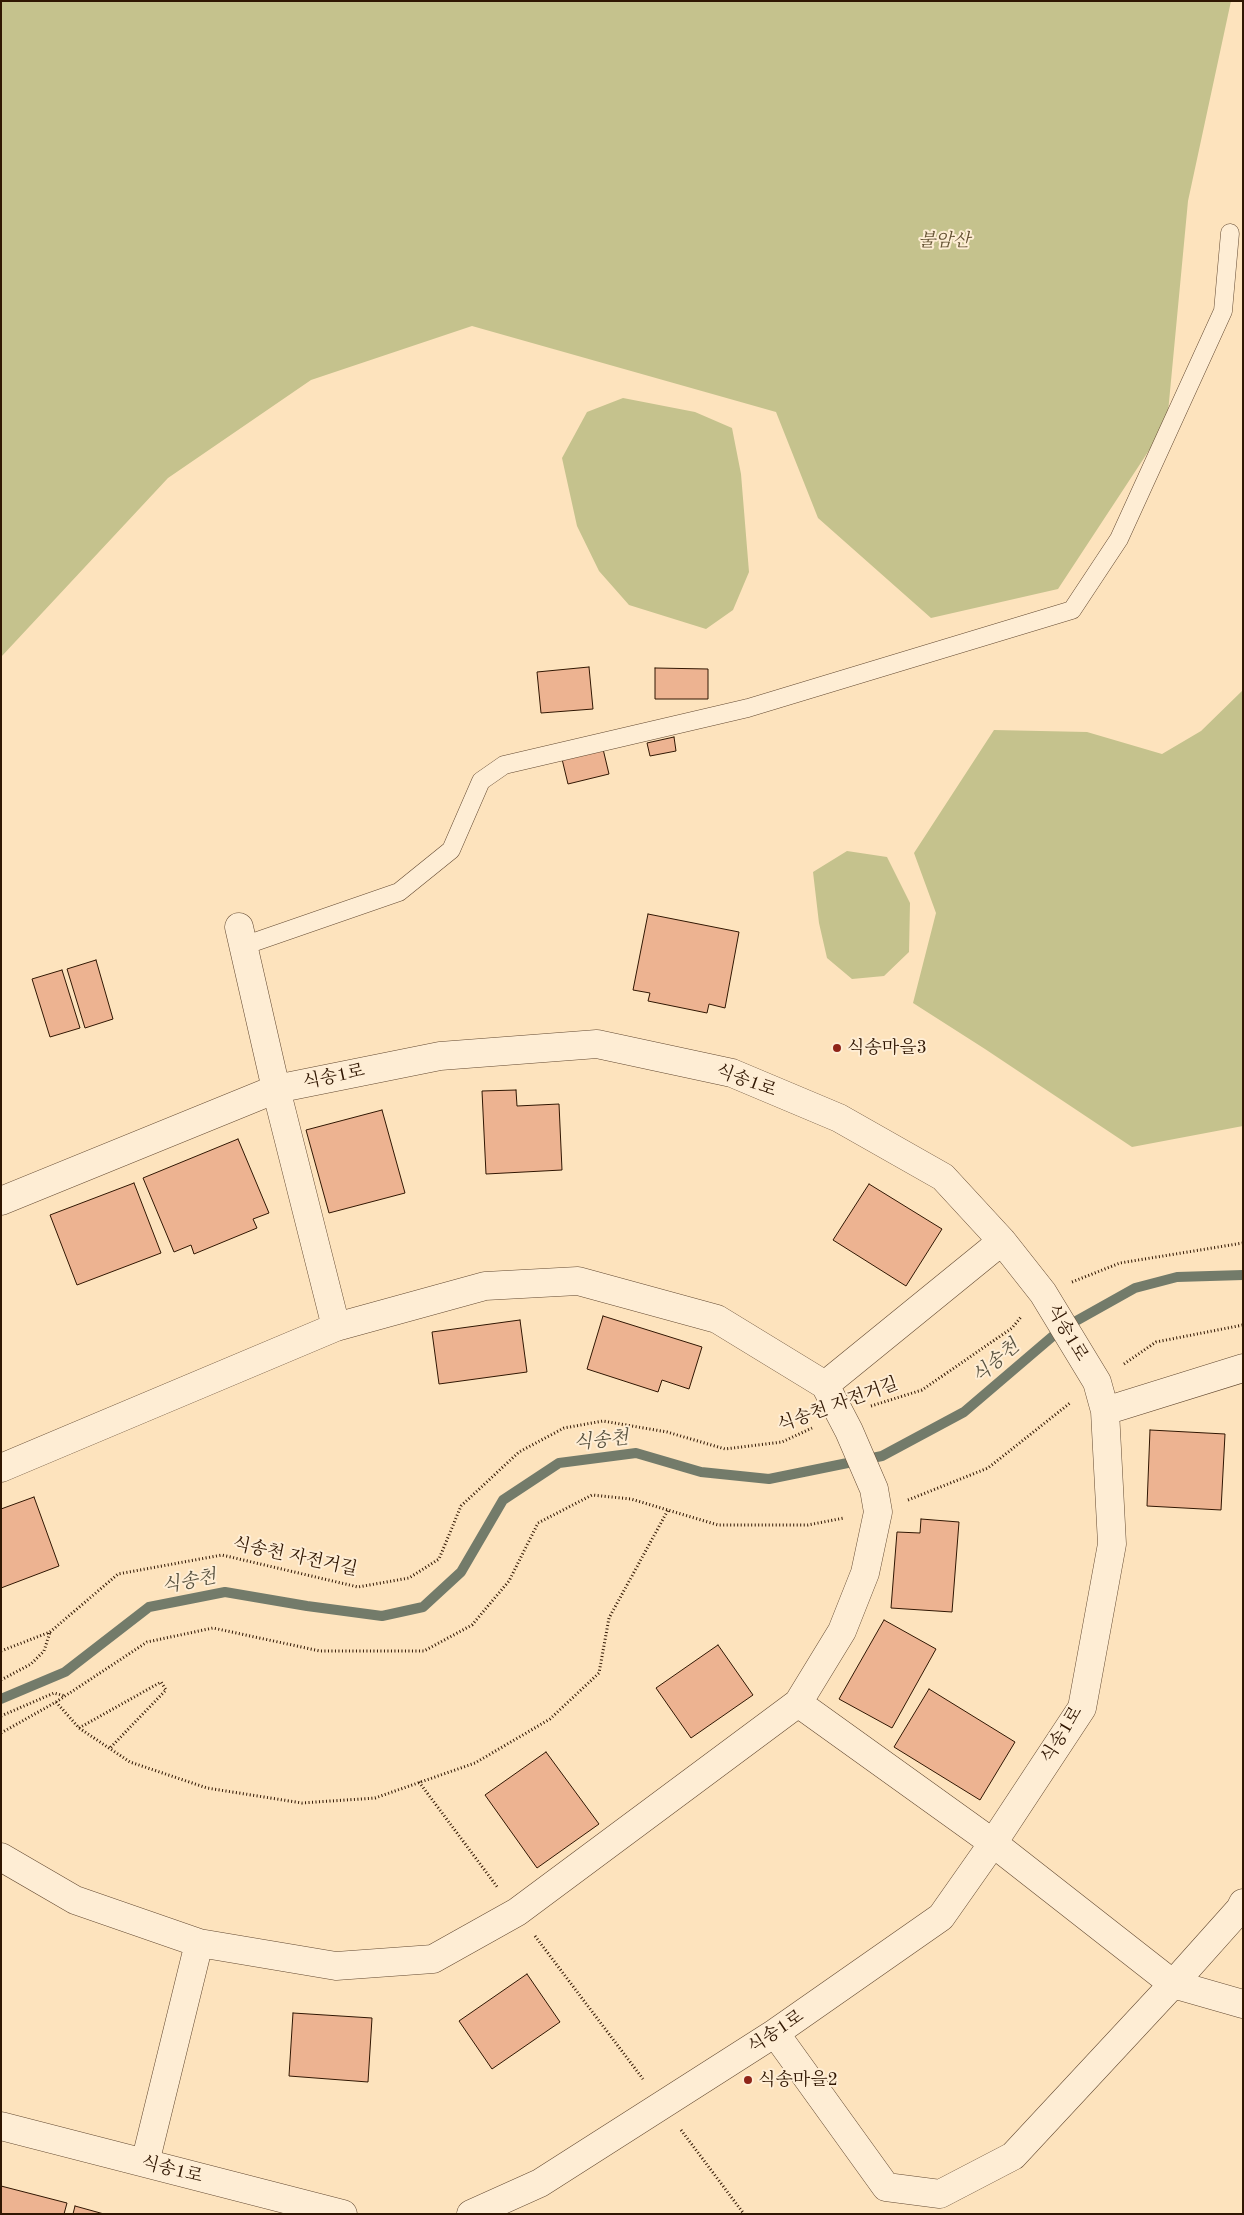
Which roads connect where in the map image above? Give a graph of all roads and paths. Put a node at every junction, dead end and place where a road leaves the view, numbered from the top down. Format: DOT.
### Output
graph roads {
  1 [pos="1230,233"];
  2 [pos="241,936"];
  3 [pos="276,1089"];
  4 [pos="1,1202"];
  5 [pos="1002,1241"];
  6 [pos="1243,1243"];
  7 [pos="1047,1299"];
  8 [pos="1243,1325"];
  9 [pos="336,1327"];
  10 [pos="1243,1368"];
  11 [pos="1091,1373"];
  12 [pos="826,1385"];
  13 [pos="1105,1411"];
  14 [pos="845,1423"];
  15 [pos="1,1468"];
  16 [pos="876,1501"];
  17 [pos="668,1510"];
  18 [pos="50,1632"];
  19 [pos="1,1651"];
  20 [pos="1,1680"];
  21 [pos="66,1696"];
  22 [pos="56,1702"];
  23 [pos="798,1703"];
  24 [pos="1,1716"];
  25 [pos="79,1728"];
  26 [pos="1,1732"];
  27 [pos="110,1748"];
  28 [pos="419,1782"];
  29 [pos="993,1843"];
  30 [pos="1,1857"];
  31 [pos="1243,1903"];
  32 [pos="517,1912"];
  33 [pos="199,1943"];
  34 [pos="1174,1984"];
  35 [pos="1243,2004"];
  36 [pos="775,2033"];
  37 [pos="662,2105"];
  38 [pos="1,2126"];
  39 [pos="145,2163"];
  40 [pos="342,2214"];
  41 [pos="471,2214"];
  42 [pos="744,2214"];
  1 -- 2 [label="lane"];
  2 -- 3 [label="street"];
  3 -- 4 [label="street, 식송1로"];
  3 -- 5 [label="street, 식송1로"];
  3 -- 9 [label="street"];
  5 -- 7 [label="street, 식송1로"];
  5 -- 12 [label="street"];
  6 -- 7 [label="path, 식송천 자전거길"];
  7 -- 11 [label="street, 식송1로"];
  7 -- 14 [label="path, 식송천 자전거길"];
  8 -- 11 [label="path"];
  9 -- 12 [label="street"];
  9 -- 15 [label="street"];
  10 -- 13 [label="street"];
  11 -- 13 [label="street, 식송1로"];
  11 -- 16 [label="path"];
  12 -- 14 [label="street"];
  13 -- 29 [label="street, 식송1로"];
  14 -- 16 [label="street"];
  14 -- 18 [label="path, 식송천 자전거길"];
  16 -- 17 [label="path"];
  16 -- 23 [label="street"];
  17 -- 21 [label="path"];
  17 -- 28 [label="path"];
  18 -- 19 [label="path, 식송천 자전거길"];
  18 -- 20 [label="path, 식송천 자전거길"];
  21 -- 22 [label="path"];
  21 -- 24 [label="path"];
  22 -- 25 [label="path"];
  22 -- 26 [label="path"];
  23 -- 29 [label="street"];
  23 -- 32 [label="street"];
  25 -- 27 [label="path"];
  25 -- 27 [label="path"];
  27 -- 28 [label="path"];
  28 -- 32 [label="path"];
  29 -- 34 [label="street"];
  29 -- 36 [label="street, 식송1로"];
  30 -- 33 [label="street"];
  31 -- 34 [label="street"];
  32 -- 33 [label="street"];
  32 -- 37 [label="path"];
  33 -- 39 [label="street"];
  34 -- 35 [label="street"];
  34 -- 36 [label="street"];
  36 -- 37 [label="street, 식송1로"];
  37 -- 41 [label="street, 식송1로"];
  37 -- 42 [label="path"];
  38 -- 39 [label="street, 식송1로"];
  39 -- 40 [label="street, 식송1로"];
}
